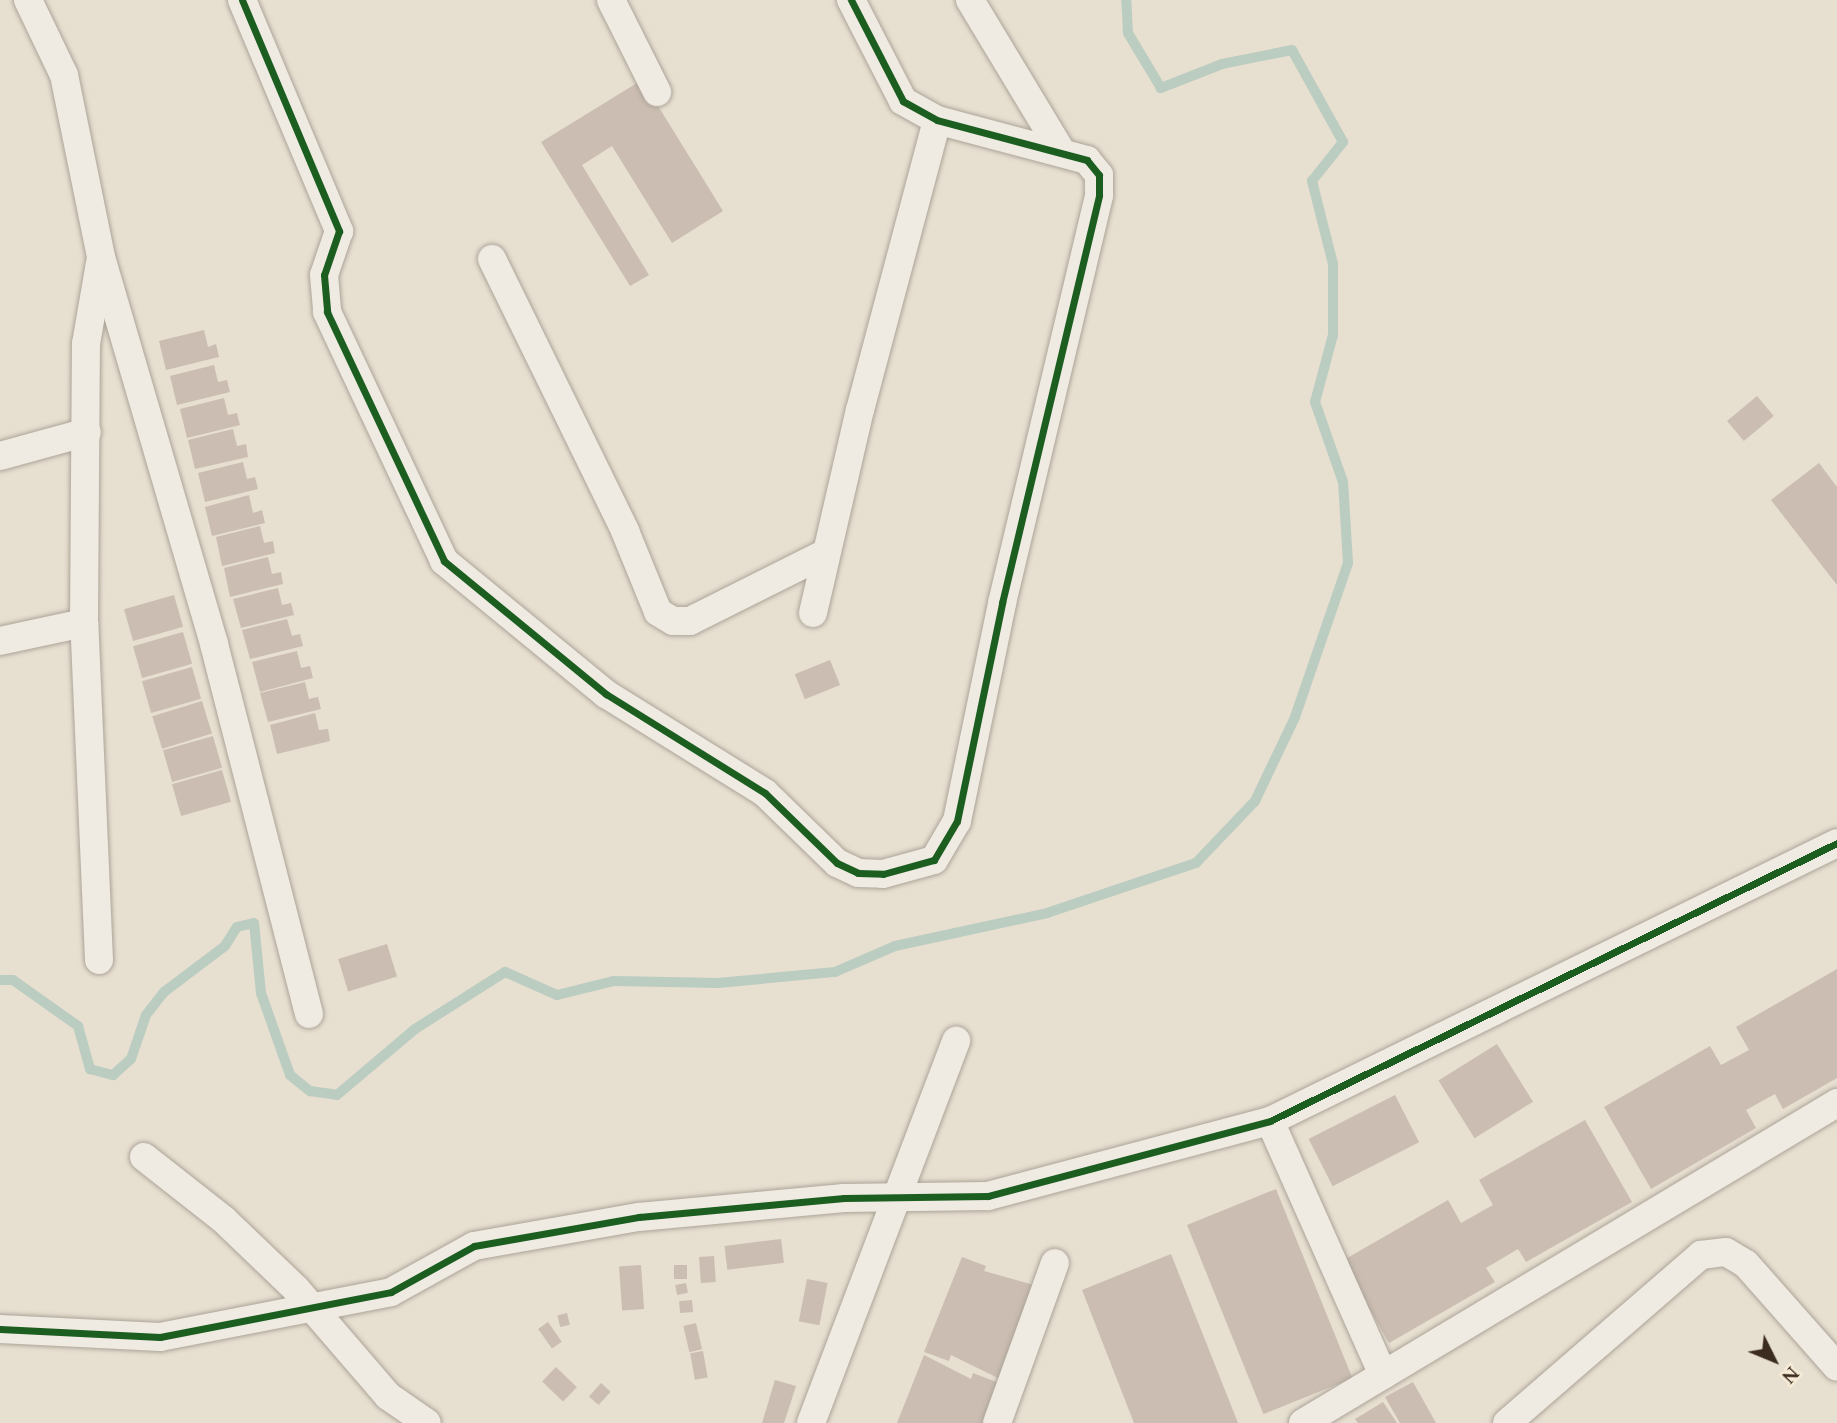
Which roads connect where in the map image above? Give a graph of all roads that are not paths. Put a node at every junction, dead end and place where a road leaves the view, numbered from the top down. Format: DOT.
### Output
graph roads {
  1 [pos="28,0"];
  2 [pos="242,0"];
  3 [pos="611,0"];
  4 [pos="851,0"];
  5 [pos="970,0"];
  6 [pos="657,92"];
  7 [pos="937,120"];
  8 [pos="1061,150"];
  9 [pos="101,257"];
  10 [pos="492,259"];
  11 [pos="87,432"];
  12 [pos="0,456"];
  13 [pos="826,553"];
  14 [pos="813,613"];
  15 [pos="84,623"];
  16 [pos="0,641"];
  17 [pos="1837,843"];
  18 [pos="99,960"];
  19 [pos="309,1014"];
  20 [pos="956,1041"];
  21 [pos="1837,1103"];
  22 [pos="1270,1121"];
  23 [pos="144,1157"];
  24 [pos="893,1197"];
  25 [pos="1055,1263"];
  26 [pos="311,1306"];
  27 [pos="0,1329"];
  28 [pos="1837,1367"];
  29 [pos="1383,1375"];
  30 [pos="427,1423"];
  31 [pos="811,1423"];
  32 [pos="997,1423"];
  33 [pos="1303,1423"];
  34 [pos="1507,1423"];
  1 -- 9 [label="street"];
  2 -- 8 [label="street"];
  3 -- 6 [label="street"];
  4 -- 7 [label="street"];
  5 -- 8 [label="street"];
  7 -- 8 [label="street"];
  7 -- 13 [label="street"];
  9 -- 11 [label="street"];
  9 -- 19 [label="street"];
  10 -- 13 [label="street"];
  11 -- 12 [label="street"];
  11 -- 15 [label="street"];
  13 -- 14 [label="street"];
  15 -- 16 [label="street"];
  15 -- 18 [label="street"];
  17 -- 22 [label="street"];
  20 -- 24 [label="street"];
  21 -- 29 [label="street"];
  22 -- 24 [label="street"];
  22 -- 29 [label="street"];
  23 -- 26 [label="street"];
  24 -- 26 [label="street"];
  24 -- 31 [label="street"];
  25 -- 32 [label="street"];
  26 -- 27 [label="street"];
  26 -- 30 [label="street"];
  28 -- 34 [label="street"];
  29 -- 33 [label="street"];
}
